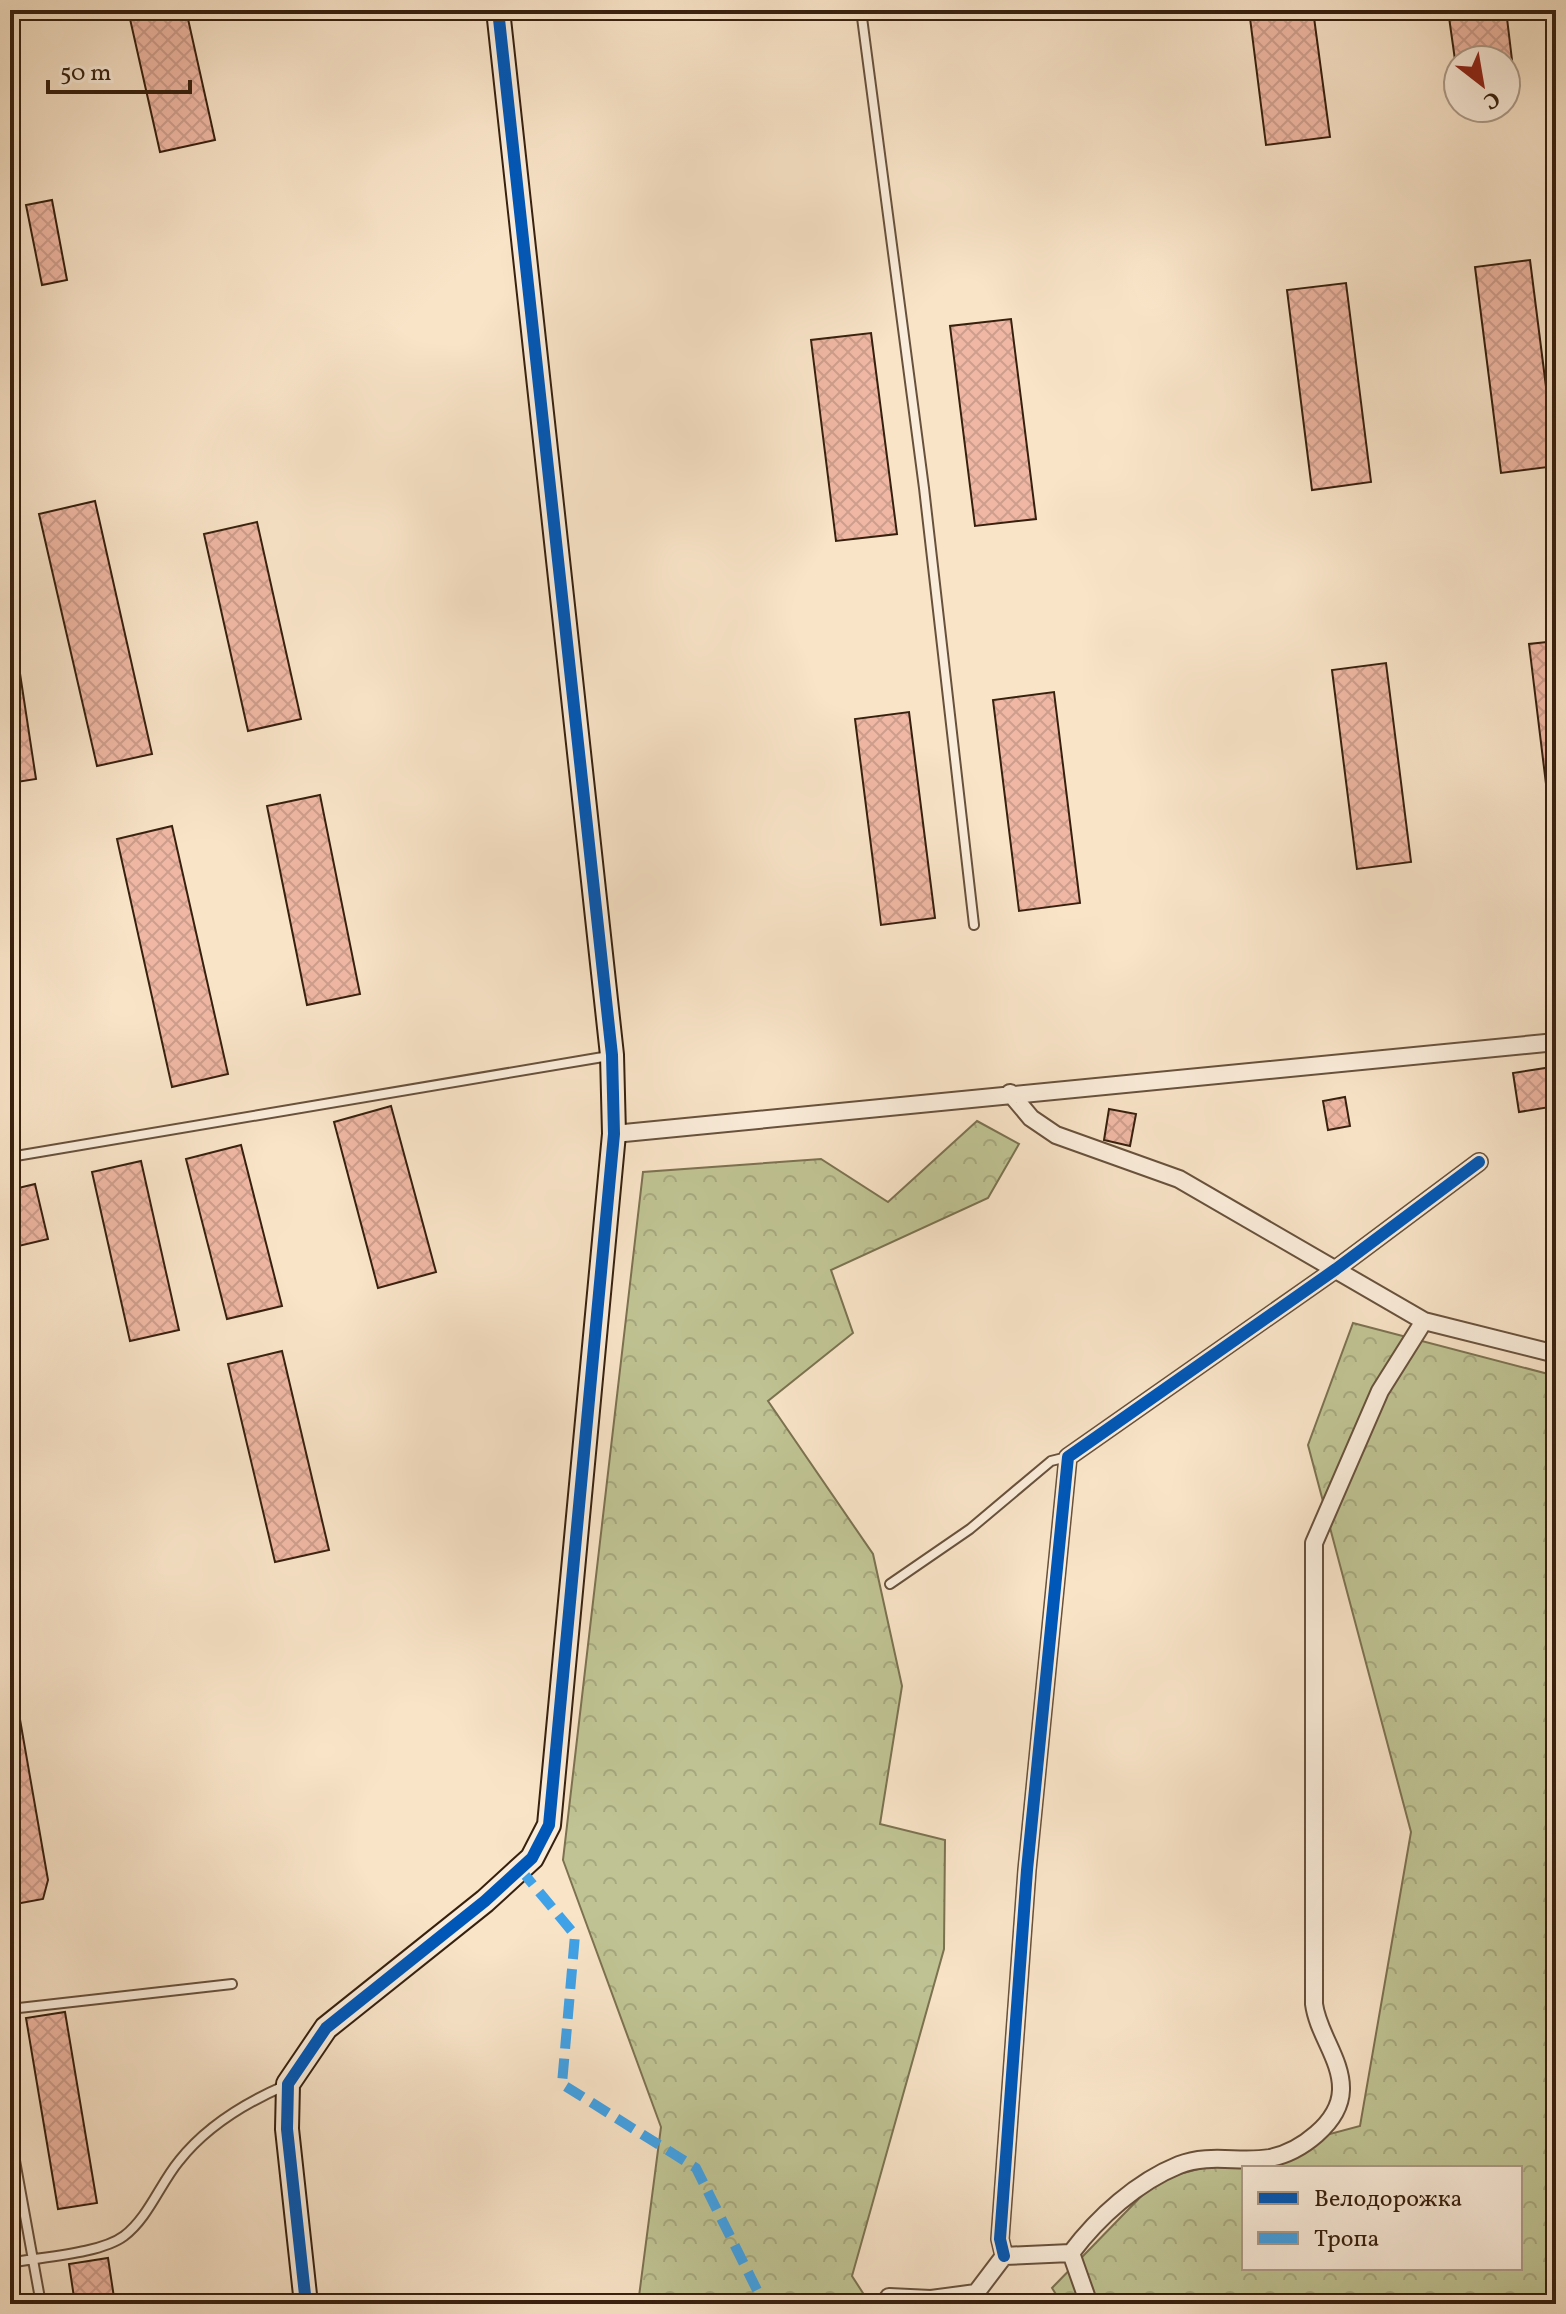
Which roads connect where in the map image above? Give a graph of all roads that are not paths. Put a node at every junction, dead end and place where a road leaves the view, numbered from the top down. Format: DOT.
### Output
graph roads {
  1 [pos="498,10"];
  2 [pos="861,10"];
  3 [pos="974,925"];
  4 [pos="1556,1042"];
  5 [pos="612,1055"];
  6 [pos="1010,1093"];
  7 [pos="614,1134"];
  8 [pos="10,1157"];
  9 [pos="1479,1162"];
  10 [pos="1336,1269"];
  11 [pos="1424,1321"];
  12 [pos="1556,1354"];
  13 [pos="1068,1457"];
  14 [pos="890,1584"];
  15 [pos="232,1984"];
  16 [pos="10,2009"];
  17 [pos="288,2084"];
  18 [pos="10,2133"];
  19 [pos="1071,2253"];
  20 [pos="1004,2256"];
  21 [pos="33,2258"];
  22 [pos="10,2263"];
  23 [pos="889,2297"];
  24 [pos="976,2298"];
  25 [pos="41,2304"];
  26 [pos="306,2304"];
  27 [pos="1089,2304"];
  1 -- 5 [label="street"];
  2 -- 3 [label="lane"];
  4 -- 6 [label="street"];
  5 -- 7 [label="street"];
  5 -- 8 [label="lane"];
  6 -- 7 [label="street"];
  6 -- 10 [label="street"];
  7 -- 17 [label="street"];
  9 -- 10 [label="street"];
  10 -- 11 [label="street"];
  10 -- 13 [label="street"];
  11 -- 12 [label="street"];
  11 -- 19 [label="street"];
  13 -- 14 [label="lane"];
  13 -- 20 [label="street"];
  15 -- 16 [label="lane"];
  17 -- 21 [label="lane"];
  17 -- 26 [label="street"];
  18 -- 21 [label="lane"];
  19 -- 20 [label="street"];
  19 -- 27 [label="street"];
  20 -- 24 [label="street"];
  21 -- 22 [label="lane"];
  21 -- 25 [label="lane"];
  23 -- 24 [label="street"];
}
